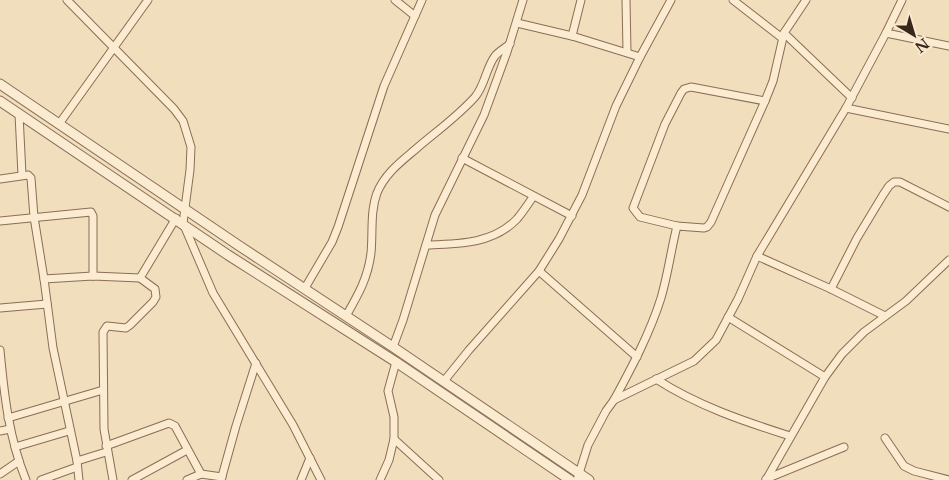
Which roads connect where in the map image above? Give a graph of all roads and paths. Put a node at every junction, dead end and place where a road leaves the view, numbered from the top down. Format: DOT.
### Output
graph roads {
  1 [pos="68,0"];
  2 [pos="148,0"];
  3 [pos="395,0"];
  4 [pos="422,0"];
  5 [pos="524,0"];
  6 [pos="581,0"];
  7 [pos="626,0"];
  8 [pos="670,0"];
  9 [pos="733,0"];
  10 [pos="806,0"];
  11 [pos="902,0"];
  12 [pos="415,16"];
  13 [pos="517,23"];
  14 [pos="886,33"];
  15 [pos="572,36"];
  16 [pos="783,36"];
  17 [pos="510,44"];
  18 [pos="949,46"];
  19 [pos="114,47"];
  20 [pos="628,52"];
  21 [pos="640,57"];
  22 [pos="0,84"];
  23 [pos="852,98"];
  24 [pos="0,100"];
  25 [pos="765,101"];
  26 [pos="846,108"];
  27 [pos="36,109"];
  28 [pos="19,114"];
  29 [pos="29,120"];
  30 [pos="59,124"];
  31 [pos="949,129"];
  32 [pos="462,158"];
  33 [pos="22,175"];
  34 [pos="0,179"];
  35 [pos="533,196"];
  36 [pos="949,207"];
  37 [pos="186,209"];
  38 [pos="572,216"];
  39 [pos="34,217"];
  40 [pos="0,221"];
  41 [pos="179,221"];
  42 [pos="677,226"];
  43 [pos="426,245"];
  44 [pos="757,256"];
  45 [pos="949,260"];
  46 [pos="539,271"];
  47 [pos="93,276"];
  48 [pos="140,278"];
  49 [pos="44,279"];
  50 [pos="305,288"];
  51 [pos="831,289"];
  52 [pos="46,304"];
  53 [pos="0,308"];
  54 [pos="344,315"];
  55 [pos="884,316"];
  56 [pos="728,317"];
  57 [pos="335,323"];
  58 [pos="394,347"];
  59 [pos="0,350"];
  60 [pos="637,357"];
  61 [pos="396,362"];
  62 [pos="256,363"];
  63 [pos="826,377"];
  64 [pos="656,379"];
  65 [pos="444,381"];
  66 [pos="103,390"];
  67 [pos="614,400"];
  68 [pos="63,401"];
  69 [pos="3,405"];
  70 [pos="8,418"];
  71 [pos="10,429"];
  72 [pos="0,431"];
  73 [pos="69,431"];
  74 [pos="790,436"];
  75 [pos="885,438"];
  76 [pos="394,439"];
  77 [pos="15,447"];
  78 [pos="844,447"];
  79 [pos="106,449"];
  80 [pos="187,450"];
  81 [pos="310,458"];
  82 [pos="19,461"];
  83 [pos="77,464"];
  84 [pos="0,474"];
  85 [pos="202,474"];
  86 [pos="578,476"];
  87 [pos="930,478"];
  88 [pos="221,479"];
  89 [pos="26,480"];
  90 [pos="41,480"];
  91 [pos="79,480"];
  92 [pos="113,480"];
  93 [pos="132,480"];
  94 [pos="187,480"];
  95 [pos="301,480"];
  96 [pos="320,480"];
  97 [pos="380,480"];
  98 [pos="439,480"];
  99 [pos="570,480"];
  100 [pos="589,480"];
  101 [pos="766,480"];
  102 [pos="949,480"];
  1 -- 19 [label="street"];
  2 -- 19 [label="street"];
  3 -- 12 [label="street"];
  4 -- 12 [label="street"];
  5 -- 13 [label="street"];
  6 -- 15 [label="street"];
  7 -- 20 [label="street"];
  8 -- 21 [label="street"];
  9 -- 16 [label="street"];
  10 -- 16 [label="street"];
  11 -- 14 [label="street"];
  12 -- 50 [label="street"];
  13 -- 15 [label="street"];
  13 -- 17 [label="street"];
  14 -- 18 [label="street"];
  14 -- 23 [label="street"];
  15 -- 20 [label="street"];
  16 -- 23 [label="street"];
  16 -- 25 [label="street"];
  17 -- 32 [label="street"];
  17 -- 54 [label="street"];
  19 -- 30 [label="street"];
  19 -- 37 [label="street"];
  20 -- 21 [label="street"];
  21 -- 38 [label="street"];
  22 -- 27 [label="street"];
  23 -- 26 [label="street"];
  24 -- 28 [label="street"];
  25 -- 42 [label="street"];
  25 -- 42 [label="street"];
  26 -- 31 [label="street"];
  26 -- 44 [label="street"];
  27 -- 29 [label="street"];
  27 -- 30 [label="street"];
  28 -- 29 [label="street"];
  28 -- 33 [label="street"];
  29 -- 41 [label="street"];
  30 -- 37 [label="street"];
  32 -- 35 [label="street"];
  32 -- 43 [label="street"];
  33 -- 34 [label="street"];
  33 -- 39 [label="street"];
  35 -- 38 [label="street"];
  35 -- 43 [label="street"];
  36 -- 51 [label="street"];
  37 -- 41 [label="street"];
  37 -- 50 [label="street"];
  38 -- 46 [label="street"];
  39 -- 40 [label="street"];
  39 -- 47 [label="street"];
  39 -- 49 [label="street"];
  41 -- 48 [label="street"];
  41 -- 57 [label="street"];
  41 -- 62 [label="street"];
  42 -- 60 [label="street"];
  43 -- 58 [label="street"];
  44 -- 51 [label="street"];
  44 -- 56 [label="street"];
  45 -- 55 [label="street"];
  46 -- 60 [label="street"];
  46 -- 65 [label="street"];
  47 -- 48 [label="street"];
  47 -- 49 [label="street"];
  48 -- 66 [label="street"];
  49 -- 52 [label="street"];
  50 -- 54 [label="street"];
  51 -- 55 [label="street"];
  52 -- 53 [label="street"];
  52 -- 68 [label="street"];
  54 -- 57 [label="street"];
  54 -- 58 [label="street"];
  55 -- 63 [label="street"];
  56 -- 63 [label="street"];
  56 -- 64 [label="street"];
  57 -- 61 [label="street"];
  58 -- 65 [label="street"];
  59 -- 69 [label="street"];
  60 -- 67 [label="street"];
  61 -- 76 [label="street"];
  61 -- 99 [label="street"];
  62 -- 81 [label="street"];
  62 -- 88 [label="street"];
  63 -- 74 [label="street"];
  64 -- 67 [label="street"];
  64 -- 74 [label="street"];
  65 -- 86 [label="street"];
  66 -- 68 [label="street"];
  66 -- 79 [label="street"];
  67 -- 86 [label="street"];
  68 -- 70 [label="street"];
  68 -- 73 [label="street"];
  69 -- 70 [label="street"];
  70 -- 71 [label="street"];
  71 -- 72 [label="street"];
  71 -- 77 [label="street"];
  73 -- 77 [label="street"];
  73 -- 83 [label="street"];
  74 -- 101 [label="street"];
  75 -- 87 [label="street"];
  76 -- 97 [label="street"];
  76 -- 98 [label="street"];
  77 -- 82 [label="street"];
  78 -- 101 [label="street"];
  79 -- 80 [label="street"];
  79 -- 83 [label="street"];
  79 -- 92 [label="street"];
  80 -- 85 [label="street"];
  80 -- 93 [label="street"];
  81 -- 95 [label="street"];
  81 -- 96 [label="street"];
  82 -- 84 [label="street"];
  82 -- 89 [label="street"];
  83 -- 90 [label="street"];
  83 -- 91 [label="street"];
  85 -- 88 [label="street"];
  85 -- 94 [label="street"];
  86 -- 100 [label="street"];
  87 -- 102 [label="street"];
}
